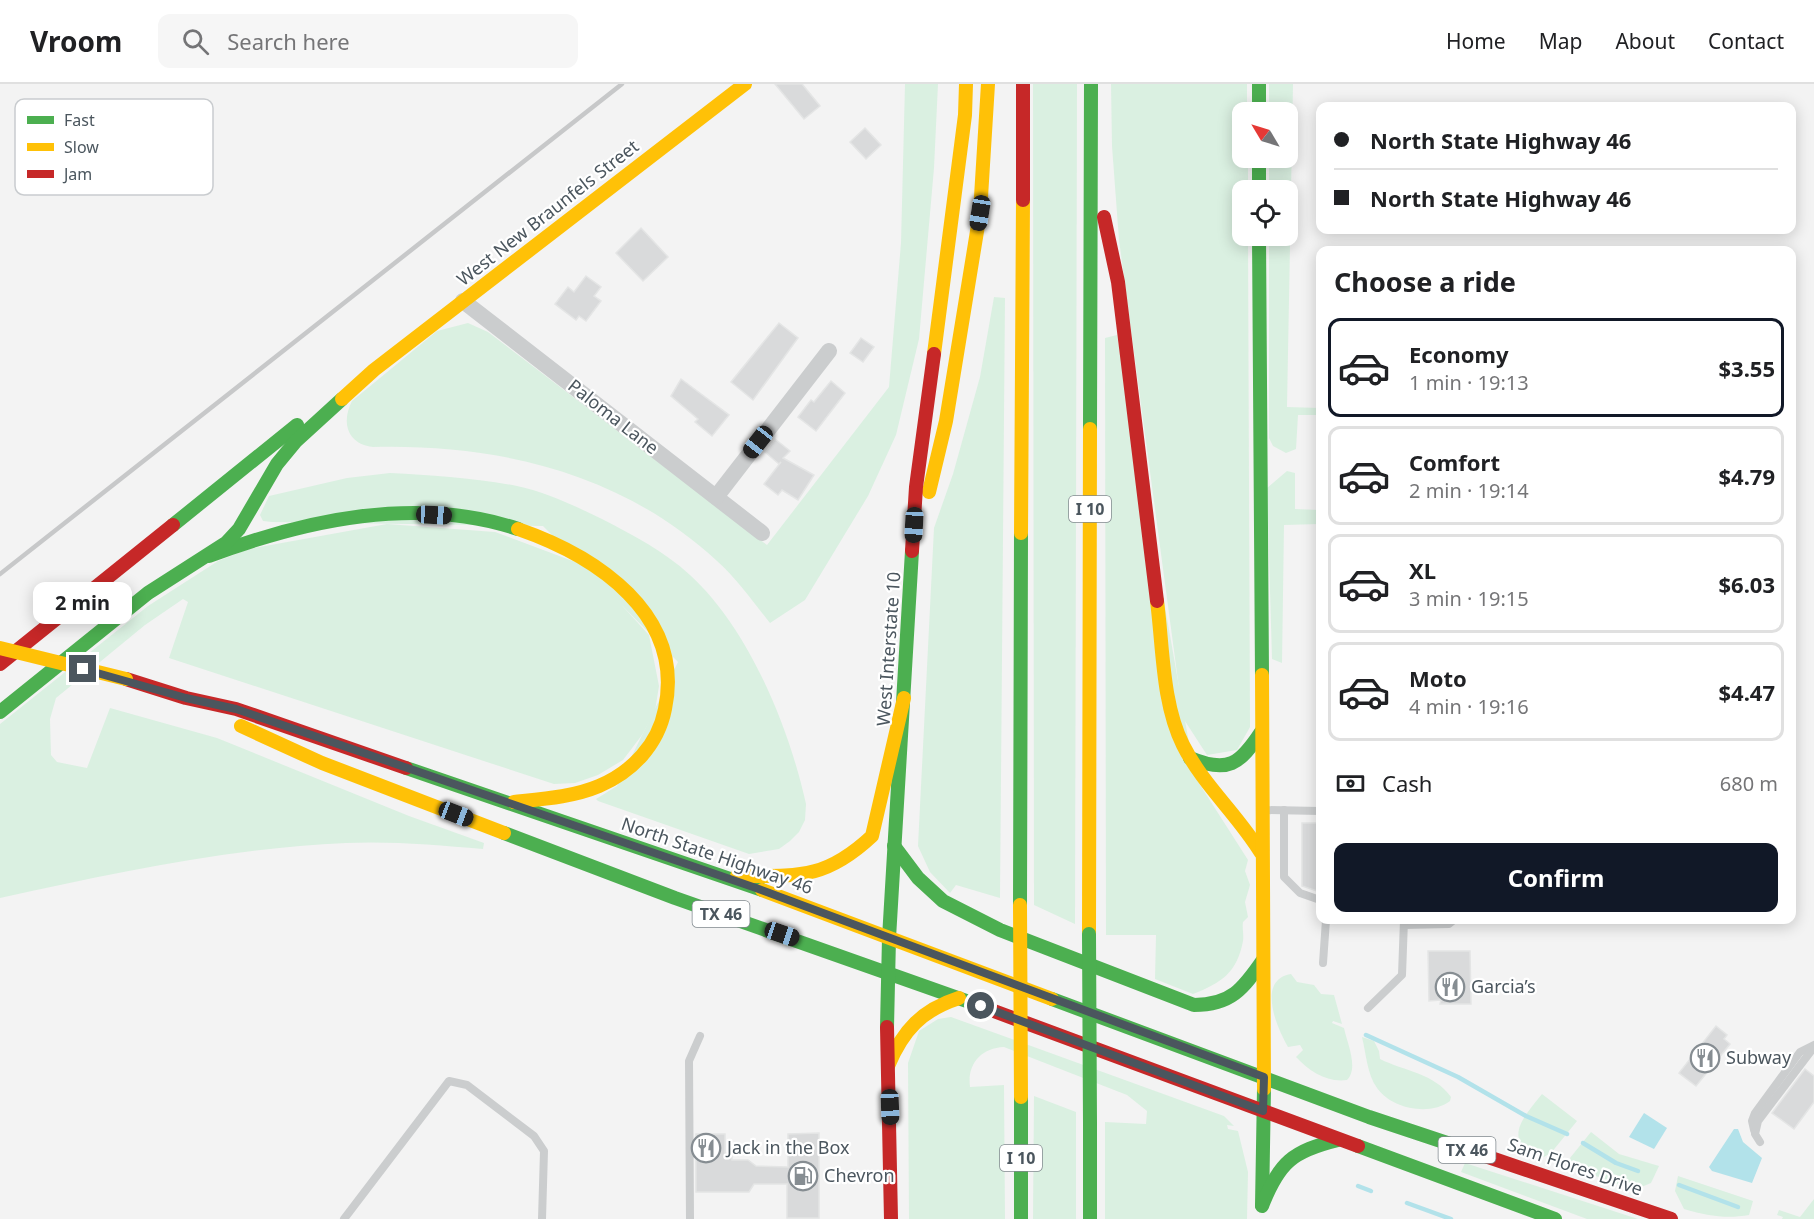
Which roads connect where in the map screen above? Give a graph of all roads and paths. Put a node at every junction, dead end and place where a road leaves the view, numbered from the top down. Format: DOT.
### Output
graph roads {
  1 [pos="744,84"];
  2 [pos="966,84"];
  3 [pos="988,84"];
  4 [pos="1023,84"];
  5 [pos="1091,84"];
  6 [pos="1259,84"];
  7 [pos="1259,102"];
  8 [pos="1091,155"];
  9 [pos="1259,246"];
  10 [pos="463,301"];
  11 [pos="829,351"];
  12 [pos="374,370"];
  13 [pos="716,497"];
  14 [pos="762,533"];
  15 [pos="209,556"];
  16 [pos="913,564"];
  17 [pos="0,648"];
  18 [pos="0,664"];
  19 [pos="186,698"];
  20 [pos="904,698"];
  21 [pos="0,712"];
  22 [pos="1261,732"];
  23 [pos="1190,758"];
  24 [pos="507,802"];
  25 [pos="1261,810"];
  26 [pos="1284,810"];
  27 [pos="1316,811"];
  28 [pos="894,846"];
  29 [pos="1261,859"];
  30 [pos="1284,866"];
  31 [pos="719,876"];
  32 [pos="1316,899"];
  33 [pos="1326,924"];
  34 [pos="1404,924"];
  35 [pos="889,938"];
  36 [pos="1263,960"];
  37 [pos="1323,963"];
  38 [pos="888,972"];
  39 [pos="959,998"];
  40 [pos="1368,1008"];
  41 [pos="700,1036"];
  42 [pos="1814,1046"];
  43 [pos="888,1066"];
  44 [pos="1264,1077"];
  45 [pos="1263,1111"];
  46 [pos="1758,1138"];
  47 [pos="1338,1140"];
  48 [pos="1262,1213"];
  49 [pos="344,1219"];
  50 [pos="542,1219"];
  51 [pos="690,1219"];
  52 [pos="891,1219"];
  53 [pos="1021,1219"];
  54 [pos="1090,1219"];
  55 [pos="1555,1219"];
  56 [pos="1671,1219"];
  1 -- 10 [label="main road, West New Braunfels Street"];
  2 -- 16 [label="main road, West Interstate 10"];
  3 -- 16 [label="main road"];
  4 -- 53 [label="main road, I 10, bridge"];
  5 -- 8 [label="main road, I 10"];
  6 -- 7 [label="main road"];
  8 -- 23 [label="main road"];
  8 -- 54 [label="main road, I 10, bridge"];
  9 -- 22 [label="main road"];
  10 -- 12 [label="main road, West New Braunfels Street"];
  10 -- 13 [label="street, Paloma Lane"];
  11 -- 13 [label="street"];
  12 -- 15 [label="main road, West New Braunfels Street"];
  12 -- 18 [label="main road, West New Braunfels Street"];
  13 -- 14 [label="street, Paloma Lane"];
  15 -- 21 [label="main road"];
  15 -- 24 [label="main road"];
  16 -- 20 [label="main road, West Interstate 10"];
  17 -- 19 [label="main road, North State Highway 46 / TX 46, bridge"];
  19 -- 24 [label="main road, North State Highway 46 / TX 46"];
  19 -- 38 [label="main road, North State Highway 46 / TX 46"];
  20 -- 28 [label="main road, West Interstate 10"];
  20 -- 31 [label="main road"];
  22 -- 23 [label="main road"];
  22 -- 25 [label="main road"];
  23 -- 29 [label="main road"];
  24 -- 31 [label="main road, North State Highway 46 / TX 46"];
  25 -- 26 [label="lane"];
  25 -- 29 [label="main road"];
  26 -- 27 [label="lane"];
  26 -- 30 [label="lane"];
  28 -- 35 [label="main road, West Interstate 10"];
  28 -- 36 [label="main road"];
  29 -- 30 [label="lane"];
  29 -- 36 [label="main road"];
  30 -- 32 [label="lane"];
  31 -- 35 [label="main road, North State Highway 46 / TX 46"];
  33 -- 37 [label="lane"];
  34 -- 40 [label="lane"];
  35 -- 38 [label="main road, West Interstate 10"];
  35 -- 44 [label="main road, North State Highway 46 / TX 46"];
  36 -- 44 [label="main road"];
  38 -- 39 [label="main road, North State Highway 46 / TX 46"];
  38 -- 43 [label="main road, West Interstate 10"];
  39 -- 43 [label="main road"];
  39 -- 45 [label="main road, North State Highway 46 / TX 46"];
  41 -- 51 [label="lane"];
  42 -- 46 [label="lane"];
  43 -- 52 [label="main road, West Interstate 10"];
  44 -- 45 [label="main road"];
  44 -- 56 [label="main road, Sam Flores Drive / TX 46"];
  45 -- 47 [label="main road, TX 46"];
  45 -- 48 [label="main road"];
  47 -- 48 [label="main road"];
  47 -- 55 [label="main road, TX 46"];
  49 -- 50 [label="lane"];
}
